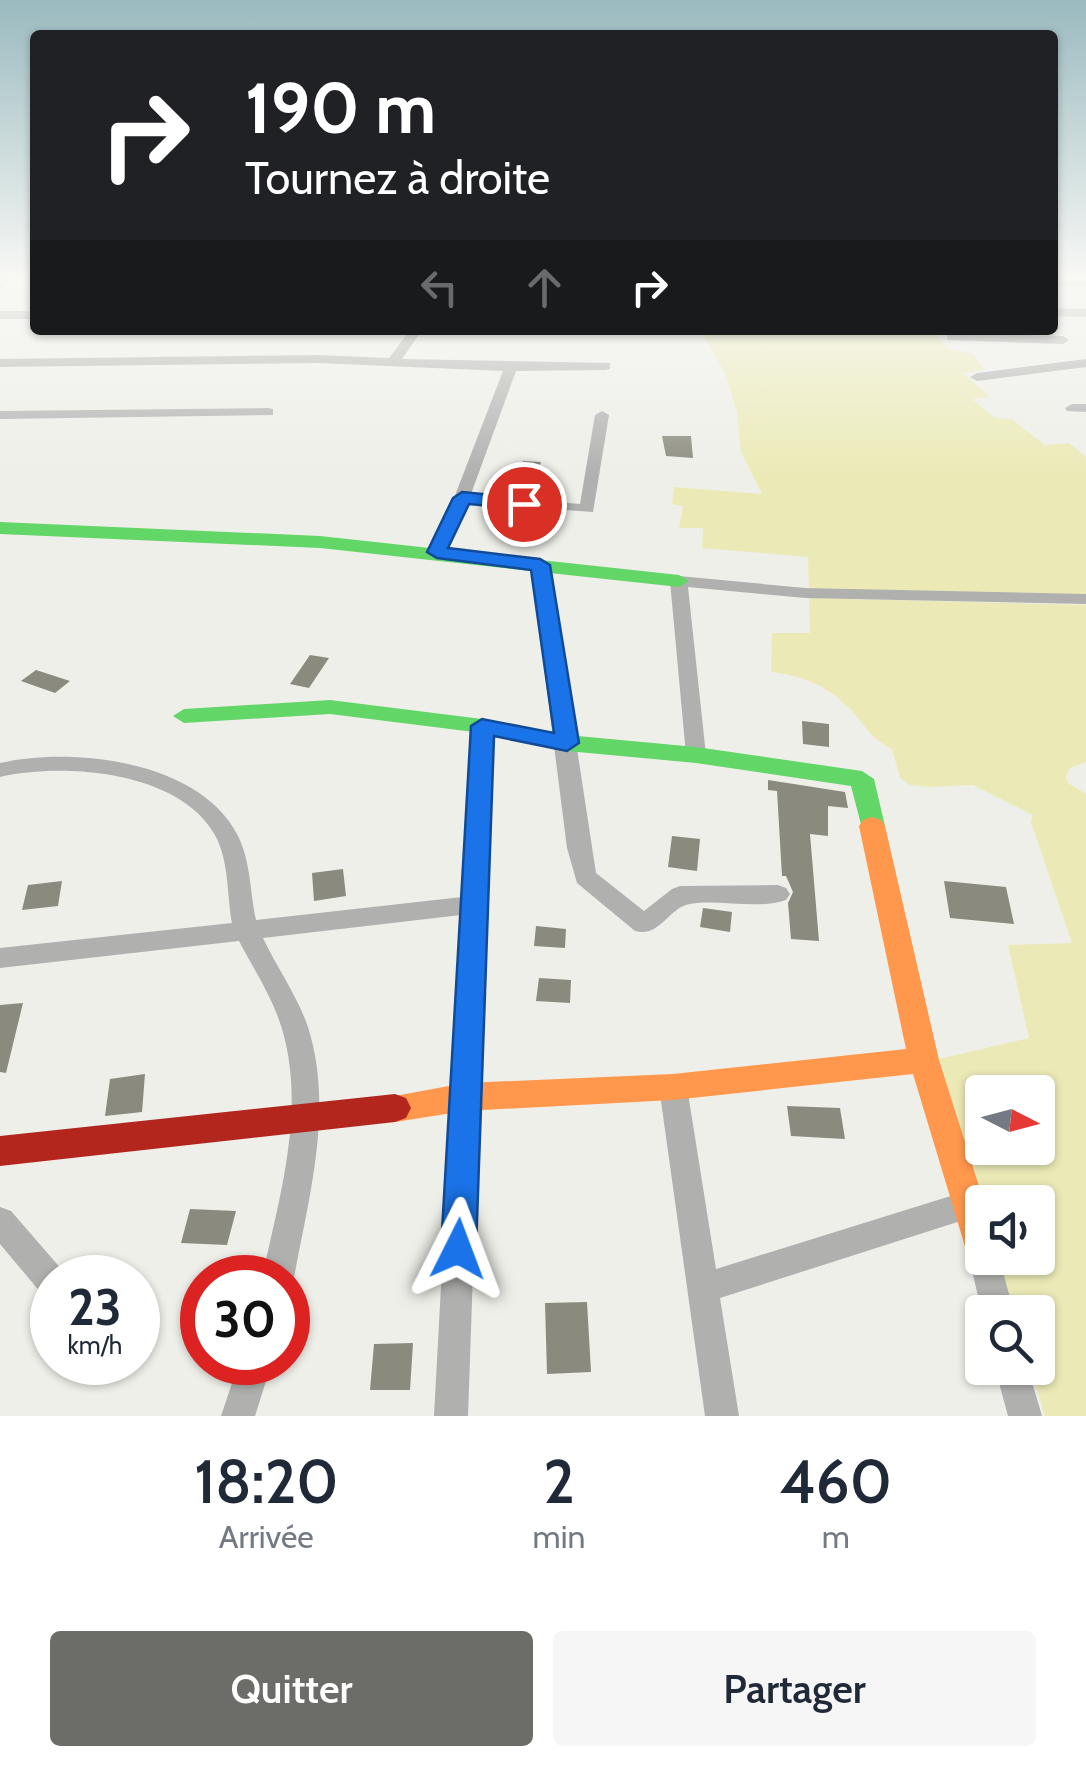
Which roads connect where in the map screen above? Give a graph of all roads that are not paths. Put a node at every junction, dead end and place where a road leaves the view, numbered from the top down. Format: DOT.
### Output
graph roads {
  1 [pos="405,345"];
  2 [pos="394,360"];
  3 [pos="0,363"];
  4 [pos="1086,363"];
  5 [pos="605,366"];
  6 [pos="511,368"];
  7 [pos="977,376"];
  8 [pos="268,412"];
  9 [pos="0,415"];
  10 [pos="602,415"];
  11 [pos="462,498"];
  12 [pos="0,528"];
  13 [pos="437,552"];
  14 [pos="540,565"];
  15 [pos="679,582"];
  16 [pos="1086,599"];
  17 [pos="184,716"];
  18 [pos="482,726"];
  19 [pos="567,743"];
  20 [pos="696,755"];
  21 [pos="0,770"];
  22 [pos="778,894"];
  23 [pos="474,905"];
  24 [pos="247,930"];
  25 [pos="0,958"];
  26 [pos="924,1060"];
  27 [pos="673,1087"];
  28 [pos="465,1097"];
  29 [pos="305,1115"];
  30 [pos="0,1151"];
  31 [pos="965,1188"];
  32 [pos="965,1206"];
  33 [pos="0,1221"];
  34 [pos="282,1255"];
  35 [pos="30,1256"];
  36 [pos="701,1289"];
  37 [pos="248,1385"];
  38 [pos="1017,1385"];
  39 [pos="238,1416"];
  40 [pos="451,1416"];
  41 [pos="722,1416"];
  42 [pos="1025,1416"];
  1 -- 2 [label="street"];
  2 -- 3 [label="street"];
  2 -- 6 [label="street"];
  4 -- 7 [label="street"];
  5 -- 6 [label="street"];
  6 -- 11 [label="street"];
  8 -- 9 [label="street"];
  10 -- 11 [label="street"];
  11 -- 13 [label="street"];
  12 -- 13 [label="street"];
  13 -- 14 [label="street"];
  14 -- 15 [label="street"];
  14 -- 19 [label="street"];
  15 -- 16 [label="street"];
  15 -- 20 [label="street"];
  17 -- 18 [label="street"];
  18 -- 19 [label="street"];
  18 -- 23 [label="street"];
  19 -- 20 [label="street"];
  19 -- 22 [label="street"];
  20 -- 26 [label="street"];
  21 -- 24 [label="street"];
  23 -- 24 [label="street"];
  23 -- 28 [label="street"];
  24 -- 25 [label="street"];
  24 -- 29 [label="street"];
  26 -- 27 [label="street"];
  26 -- 31 [label="street"];
  27 -- 28 [label="street"];
  27 -- 36 [label="street"];
  28 -- 29 [label="street"];
  28 -- 40 [label="street"];
  29 -- 30 [label="street"];
  29 -- 34 [label="street"];
  32 -- 36 [label="street"];
  33 -- 35 [label="street"];
  36 -- 41 [label="street"];
  37 -- 39 [label="street"];
  38 -- 42 [label="street"];
}
